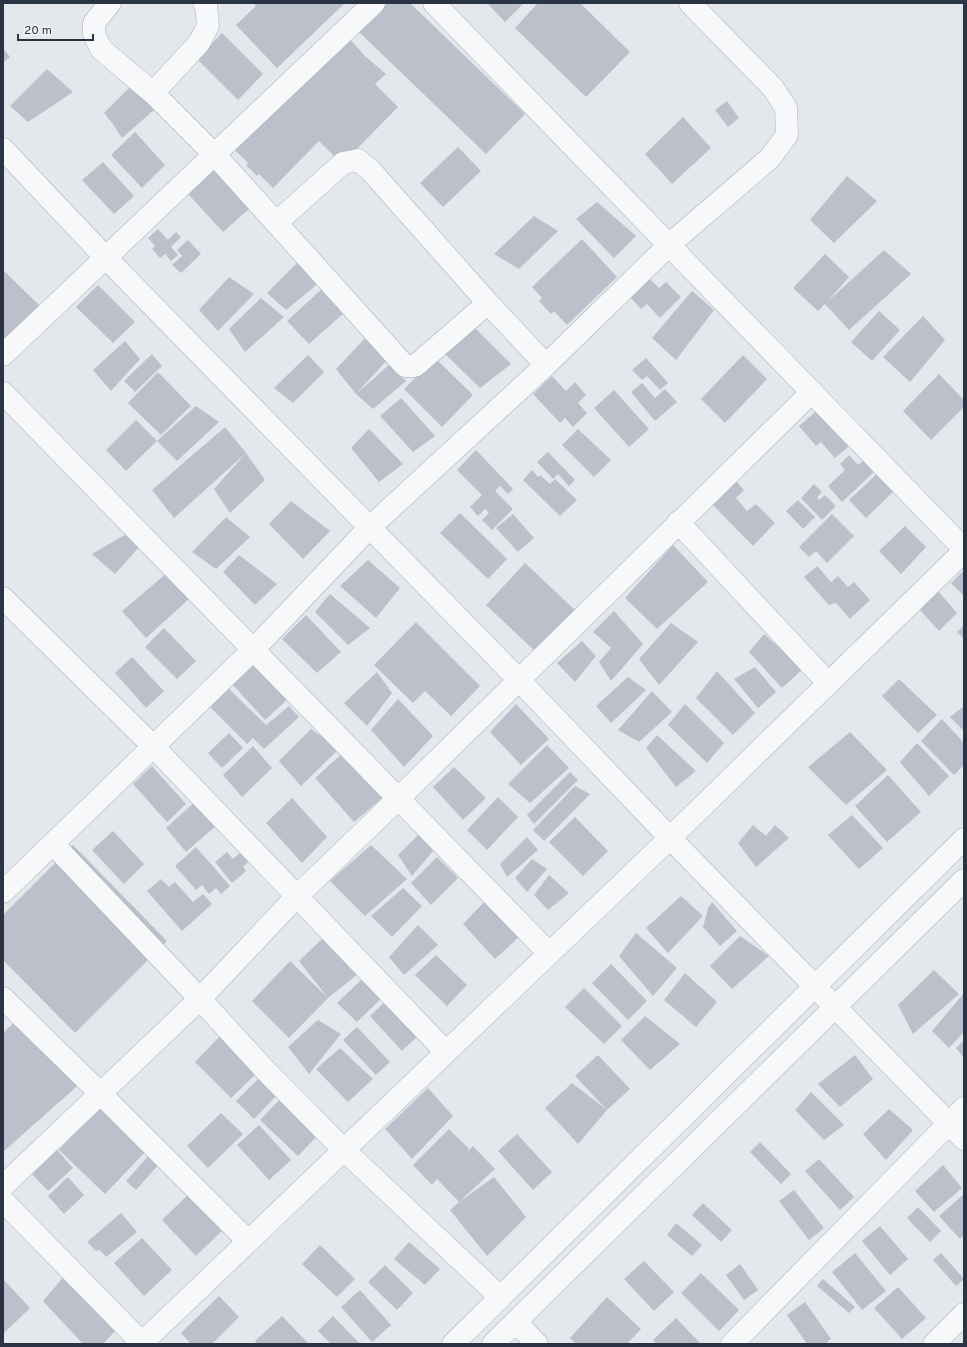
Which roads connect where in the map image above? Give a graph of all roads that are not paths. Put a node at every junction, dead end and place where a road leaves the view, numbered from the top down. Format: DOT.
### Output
graph roads {
  1 [pos="110,3"];
  2 [pos="204,3"];
  3 [pos="374,3"];
  4 [pos="434,3"];
  5 [pos="690,3"];
  6 [pos="153,93"];
  7 [pos="3,149"];
  8 [pos="215,155"];
  9 [pos="276,223"];
  10 [pos="670,244"];
  11 [pos="106,258"];
  12 [pos="488,303"];
  13 [pos="3,355"];
  14 [pos="546,365"];
  15 [pos="812,392"];
  16 [pos="3,393"];
  17 [pos="678,522"];
  18 [pos="369,528"];
  19 [pos="964,550"];
  20 [pos="3,598"];
  21 [pos="254,649"];
  22 [pos="519,680"];
  23 [pos="828,683"];
  24 [pos="153,746"];
  25 [pos="399,798"];
  26 [pos="670,838"];
  27 [pos="964,839"];
  28 [pos="53,844"];
  29 [pos="964,880"];
  30 [pos="3,892"];
  31 [pos="296,896"];
  32 [pos="549,953"];
  33 [pos="815,985"];
  34 [pos="3,998"];
  35 [pos="200,999"];
  36 [pos="835,1008"];
  37 [pos="446,1052"];
  38 [pos="101,1094"];
  39 [pos="964,1108"];
  40 [pos="949,1123"];
  41 [pos="964,1139"];
  42 [pos="344,1150"];
  43 [pos="3,1186"];
  44 [pos="3,1201"];
  45 [pos="248,1241"];
  46 [pos="500,1298"];
  47 [pos="964,1314"];
  48 [pos="516,1322"];
  49 [pos="142,1344"];
  50 [pos="453,1344"];
  51 [pos="493,1344"];
  52 [pos="537,1344"];
  53 [pos="732,1344"];
  54 [pos="934,1344"];
  1 -- 6 [label="street"];
  2 -- 6 [label="street"];
  3 -- 8 [label="street"];
  4 -- 10 [label="street"];
  5 -- 10 [label="street"];
  6 -- 8 [label="street"];
  7 -- 11 [label="street"];
  8 -- 9 [label="street"];
  8 -- 11 [label="street"];
  9 -- 12 [label="street"];
  9 -- 12 [label="street"];
  10 -- 14 [label="street"];
  10 -- 15 [label="street"];
  11 -- 13 [label="street"];
  11 -- 18 [label="street"];
  12 -- 14 [label="street"];
  14 -- 18 [label="street"];
  15 -- 17 [label="street"];
  15 -- 19 [label="street"];
  16 -- 21 [label="street"];
  17 -- 22 [label="street"];
  17 -- 23 [label="street"];
  18 -- 21 [label="street"];
  18 -- 22 [label="street"];
  19 -- 23 [label="street"];
  20 -- 24 [label="street"];
  21 -- 24 [label="street"];
  21 -- 25 [label="street"];
  22 -- 25 [label="street"];
  22 -- 26 [label="street"];
  23 -- 26 [label="street"];
  24 -- 28 [label="street"];
  24 -- 31 [label="street"];
  25 -- 31 [label="street"];
  25 -- 32 [label="street"];
  26 -- 32 [label="street"];
  26 -- 33 [label="street"];
  27 -- 33 [label="street"];
  28 -- 30 [label="street"];
  28 -- 35 [label="street"];
  29 -- 36 [label="street"];
  31 -- 35 [label="street"];
  31 -- 37 [label="street"];
  32 -- 37 [label="street"];
  33 -- 36 [label="street"];
  33 -- 46 [label="street"];
  34 -- 38 [label="street"];
  35 -- 38 [label="street"];
  35 -- 42 [label="street"];
  36 -- 40 [label="street"];
  36 -- 48 [label="street"];
  37 -- 42 [label="street"];
  38 -- 43 [label="street"];
  38 -- 45 [label="street"];
  39 -- 40 [label="street"];
  40 -- 41 [label="street"];
  40 -- 53 [label="street"];
  42 -- 45 [label="street"];
  42 -- 46 [label="street"];
  44 -- 49 [label="street"];
  45 -- 49 [label="street"];
  46 -- 50 [label="street"];
  47 -- 54 [label="street"];
  48 -- 51 [label="street"];
  48 -- 52 [label="street"];
}
